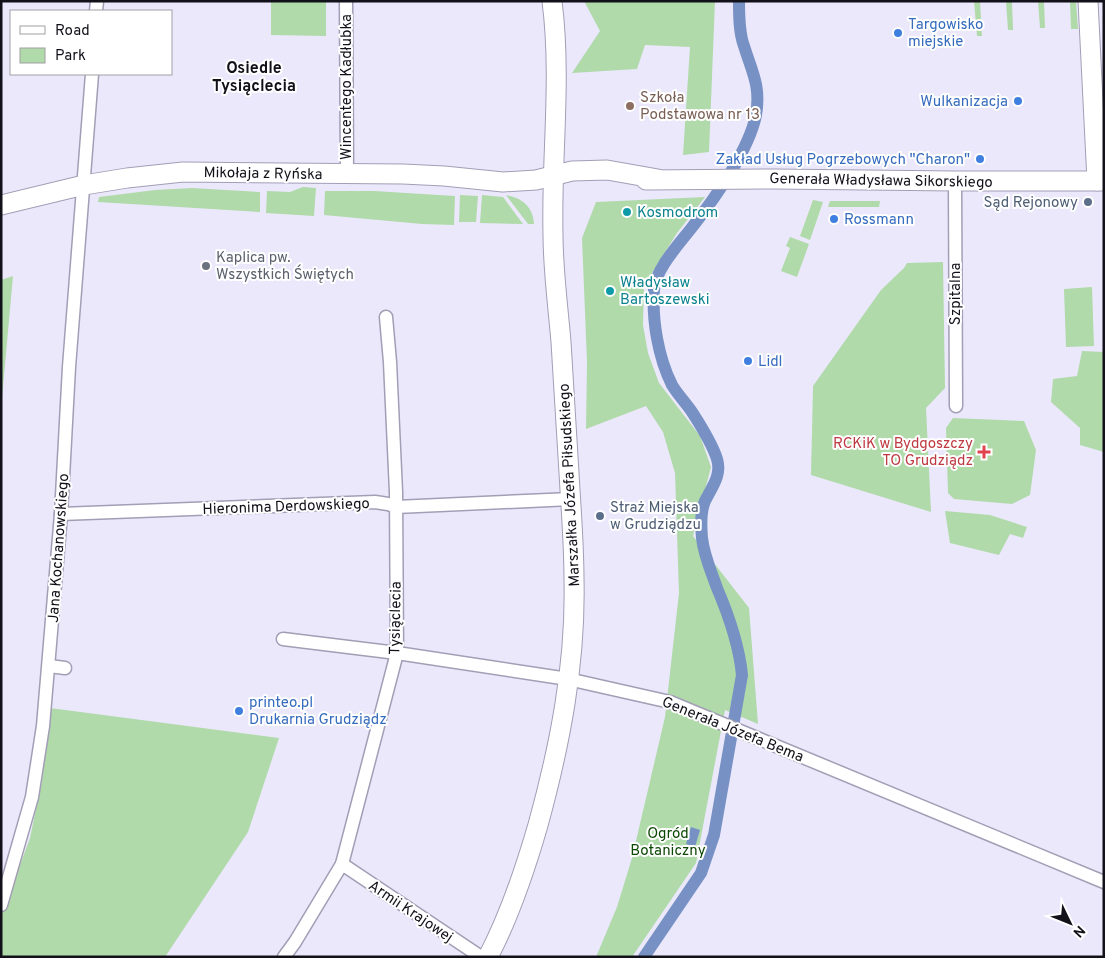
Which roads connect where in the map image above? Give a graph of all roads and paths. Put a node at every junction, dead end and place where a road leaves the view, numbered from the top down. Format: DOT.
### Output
graph roads {
  1 [pos="346,1"];
  2 [pos="552,1"];
  3 [pos="1088,1"];
  4 [pos="92,75"];
  5 [pos="346,174"];
  6 [pos="554,176"];
  7 [pos="955,181"];
  8 [pos="1100,181"];
  9 [pos="84,185"];
  10 [pos="1,205"];
  11 [pos="386,317"];
  12 [pos="956,406"];
  13 [pos="570,499"];
  14 [pos="396,507"];
  15 [pos="61,514"];
  16 [pos="283,639"];
  17 [pos="397,653"];
  18 [pos="49,666"];
  19 [pos="65,668"];
  20 [pos="568,679"];
  21 [pos="342,864"];
  22 [pos="1104,882"];
  23 [pos="1,905"];
  24 [pos="284,957"];
  25 [pos="481,957"];
  26 [pos="488,957"];
  1 -- 5 [label="street, Wincentego Kadłubka"];
  2 -- 6 [label="street, Marszałka Józefa Piłsudskiego"];
  3 -- 8 [label="street"];
  4 -- 9 [label="street, Jana Kochanowskiego"];
  5 -- 6 [label="street, Mikołaja z Ryńska"];
  5 -- 9 [label="street, Mikołaja z Ryńska"];
  6 -- 7 [label="street, Generała Władysława Sikorskiego"];
  6 -- 13 [label="street, Marszałka Józefa Piłsudskiego"];
  7 -- 8 [label="street, Generała Władysława Sikorskiego"];
  7 -- 12 [label="street, Szpitalna"];
  9 -- 10 [label="street, Mikołaja z Ryńska"];
  9 -- 15 [label="street, Jana Kochanowskiego"];
  11 -- 14 [label="street, Tysiąclecia"];
  13 -- 14 [label="street, Hieronima Derdowskiego"];
  13 -- 20 [label="street, Marszałka Józefa Piłsudskiego"];
  14 -- 15 [label="street, Hieronima Derdowskiego"];
  14 -- 17 [label="street, Tysiąclecia"];
  15 -- 18 [label="street, Jana Kochanowskiego"];
  16 -- 17 [label="street, Generała Józefa Bema"];
  17 -- 20 [label="street, Generała Józefa Bema"];
  17 -- 21 [label="street, Tysiąclecia"];
  18 -- 19 [label="street"];
  18 -- 23 [label="street, Jana Kochanowskiego"];
  20 -- 22 [label="street, Generała Józefa Bema"];
  20 -- 26 [label="street, Marszałka Józefa Piłsudskiego"];
  21 -- 24 [label="street, Tysiąclecia"];
  21 -- 25 [label="street, Armii Krajowej"];
}
